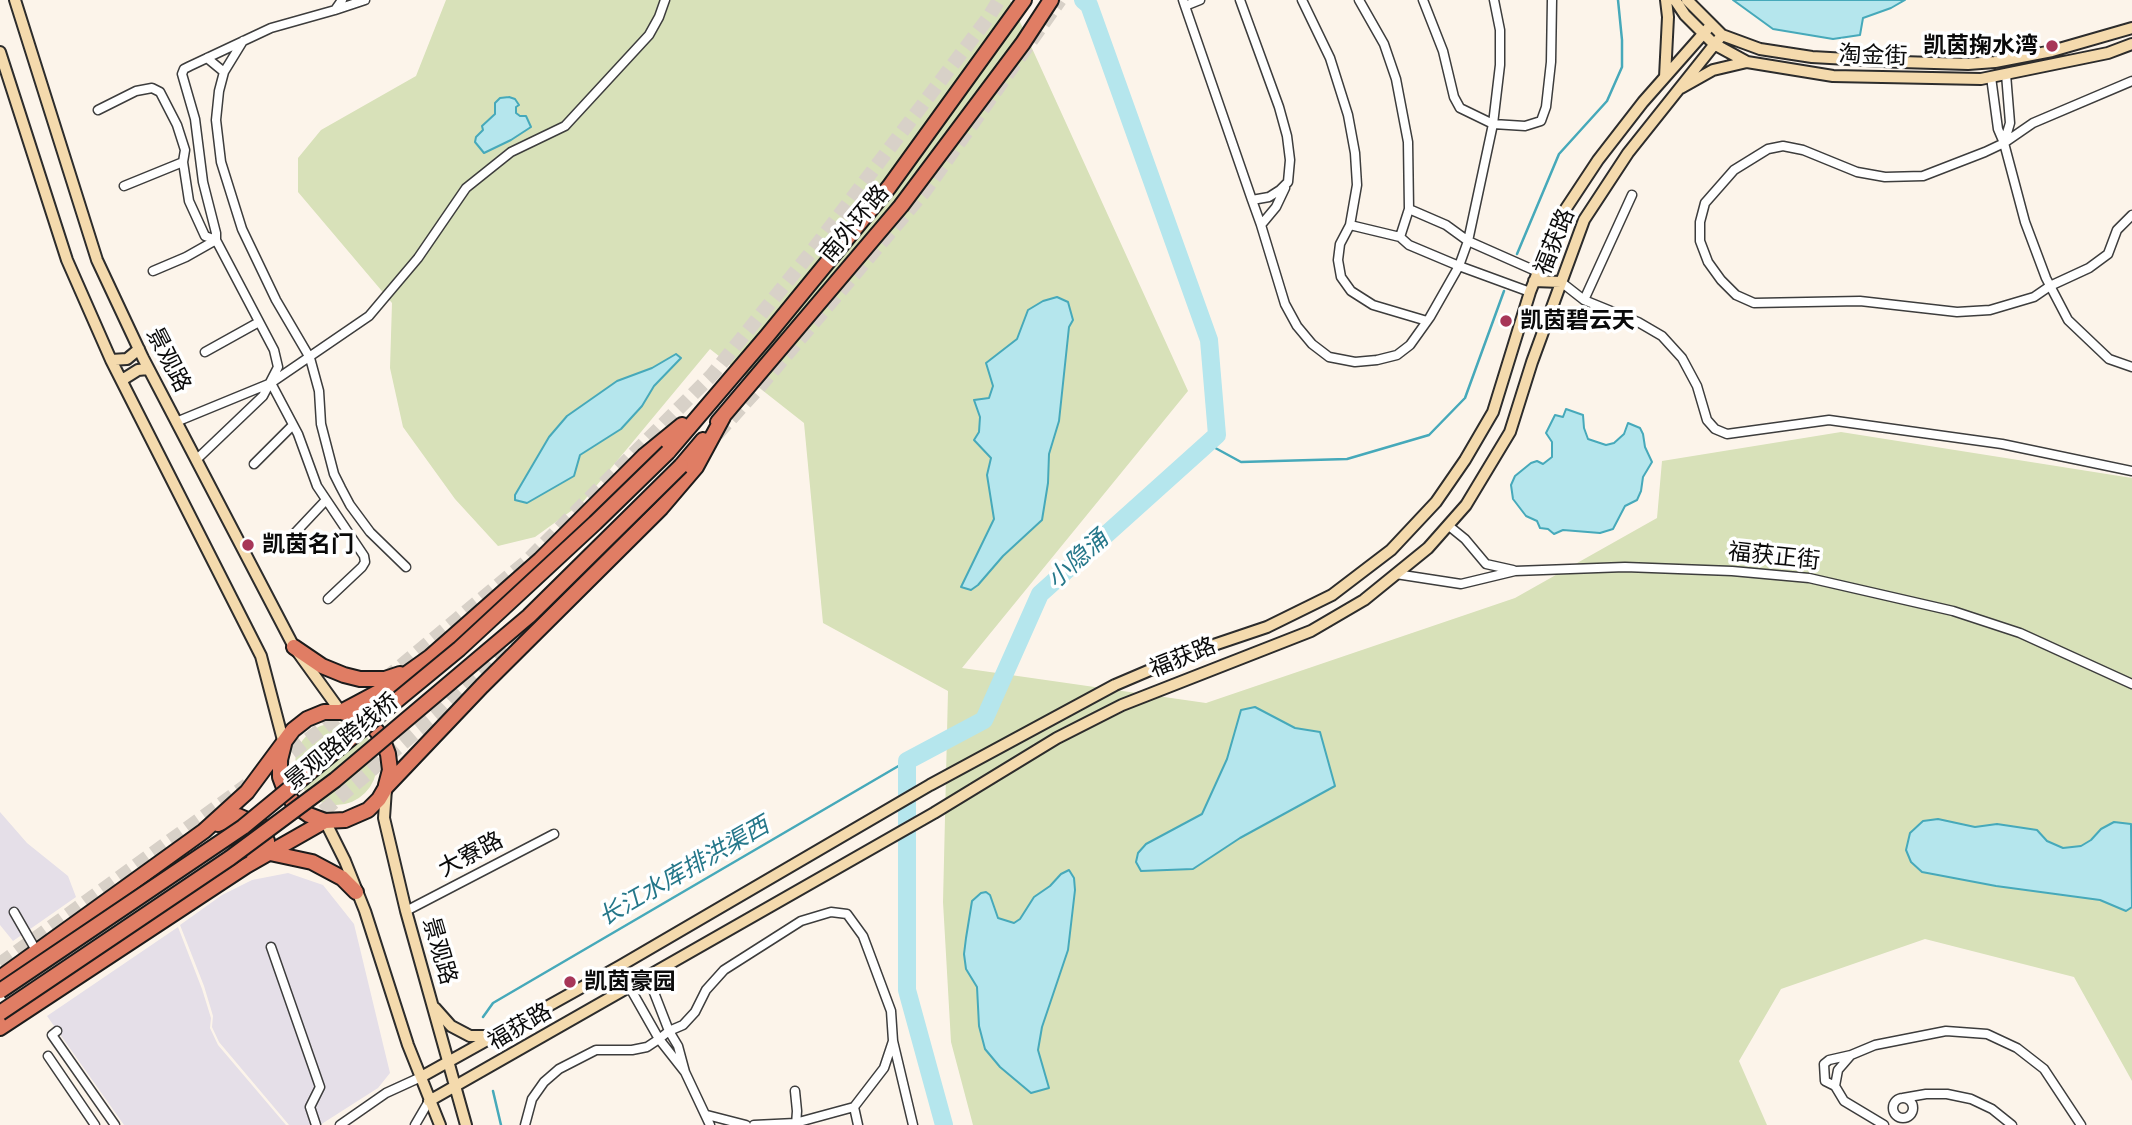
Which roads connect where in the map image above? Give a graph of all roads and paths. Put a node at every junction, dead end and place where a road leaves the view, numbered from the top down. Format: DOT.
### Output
graph roads {
  1 [pos="15,0"];
  2 [pos="342,0"];
  3 [pos="365,0"];
  4 [pos="665,0"];
  5 [pos="1024,0"];
  6 [pos="1051,0"];
  7 [pos="1200,0"];
  8 [pos="1240,0"];
  9 [pos="1302,0"];
  10 [pos="1359,0"];
  11 [pos="1423,0"];
  12 [pos="1494,0"];
  13 [pos="1552,0"];
  14 [pos="1665,0"];
  15 [pos="1675,0"];
  16 [pos="1687,0"];
  17 [pos="1184,3"];
  18 [pos="335,10"];
  19 [pos="2132,28"];
  20 [pos="1707,30"];
  21 [pos="1718,40"];
  22 [pos="243,41"];
  23 [pos="2132,44"];
  24 [pos="0,52"];
  25 [pos="207,58"];
  26 [pos="1747,62"];
  27 [pos="1996,62"];
  28 [pos="224,72"];
  29 [pos="1998,75"];
  30 [pos="1665,78"];
  31 [pos="2132,81"];
  32 [pos="1675,91"];
  33 [pos="98,110"];
  34 [pos="1493,124"];
  35 [pos="2004,143"];
  36 [pos="183,162"];
  37 [pos="1288,181"];
  38 [pos="124,186"];
  39 [pos="1632,195"];
  40 [pos="1252,200"];
  41 [pos="1409,209"];
  42 [pos="2132,215"];
  43 [pos="1261,225"];
  44 [pos="1350,225"];
  45 [pos="1400,237"];
  46 [pos="216,240"];
  47 [pos="1468,241"];
  48 [pos="1459,266"];
  49 [pos="153,271"];
  50 [pos="1536,276"];
  51 [pos="1561,282"];
  52 [pos="2050,286"];
  53 [pos="1530,292"];
  54 [pos="1584,300"];
  55 [pos="1427,321"];
  56 [pos="259,322"];
  57 [pos="139,349"];
  58 [pos="205,352"];
  59 [pos="310,358"];
  60 [pos="111,360"];
  61 [pos="2132,367"];
  62 [pos="148,369"];
  63 [pos="122,380"];
  64 [pos="271,383"];
  65 [pos="710,403"];
  66 [pos="723,417"];
  67 [pos="176,422"];
  68 [pos="293,425"];
  69 [pos="667,452"];
  70 [pos="196,460"];
  71 [pos="254,464"];
  72 [pos="681,466"];
  73 [pos="2132,471"];
  74 [pos="326,500"];
  75 [pos="1449,526"];
  76 [pos="294,534"];
  77 [pos="406,567"];
  78 [pos="1516,571"];
  79 [pos="1396,574"];
  80 [pos="328,599"];
  81 [pos="294,647"];
  82 [pos="408,672"];
  83 [pos="2132,684"];
  84 [pos="341,712"];
  85 [pos="284,744"];
  86 [pos="386,787"];
  87 [pos="325,821"];
  88 [pos="204,831"];
  89 [pos="554,834"];
  90 [pos="270,853"];
  91 [pos="246,866"];
  92 [pos="356,892"];
  93 [pos="407,911"];
  94 [pos="14,912"];
  95 [pos="271,947"];
  96 [pos="37,952"];
  97 [pos="648,977"];
  98 [pos="0,978"];
  99 [pos="630,988"];
  100 [pos="0,991"];
  101 [pos="433,1006"];
  102 [pos="0,1013"];
  103 [pos="0,1028"];
  104 [pos="57,1031"];
  105 [pos="670,1031"];
  106 [pos="493,1036"];
  107 [pos="659,1039"];
  108 [pos="893,1041"];
  109 [pos="1851,1055"];
  110 [pos="48,1056"];
  111 [pos="448,1061"];
  112 [pos="685,1072"];
  113 [pos="421,1077"];
  114 [pos="1835,1086"];
  115 [pos="454,1088"];
  116 [pos="795,1091"];
  117 [pos="1933,1094"];
  118 [pos="1903,1098"];
  119 [pos="429,1101"];
  120 [pos="854,1107"];
  121 [pos="1913,1108"];
  122 [pos="707,1115"];
  123 [pos="796,1124"];
  124 [pos="94,1125"];
  125 [pos="115,1125"];
  126 [pos="316,1125"];
  127 [pos="340,1125"];
  128 [pos="415,1125"];
  129 [pos="440,1125"];
  130 [pos="466,1125"];
  131 [pos="525,1125"];
  132 [pos="710,1125"];
  133 [pos="746,1125"];
  134 [pos="754,1125"];
  135 [pos="858,1125"];
  136 [pos="912,1125"];
  137 [pos="1884,1125"];
  138 [pos="2012,1125"];
  139 [pos="2081,1125"];
  1 -- 57 [label="street, 景观路"];
  2 -- 18 [label="street"];
  3 -- 18 [label="street"];
  4 -- 59 [label="street"];
  5 -- 65 [label="highway, 南外环路"];
  6 -- 66 [label="highway, 南外环路"];
  7 -- 17 [label="street"];
  8 -- 37 [label="street"];
  9 -- 44 [label="street"];
  10 -- 41 [label="street"];
  11 -- 34 [label="street"];
  12 -- 34 [label="street"];
  13 -- 34 [label="street"];
  14 -- 30 [label="street"];
  15 -- 20 [label="street"];
  16 -- 20 [label="street"];
  17 -- 40 [label="street"];
  18 -- 22 [label="street"];
  19 -- 27 [label="street, 淘金街"];
  20 -- 21 [label="street"];
  20 -- 30 [label="street, 福获路"];
  21 -- 26 [label="street, 淘金街"];
  21 -- 27 [label="street, 淘金街"];
  21 -- 32 [label="street, 福获路"];
  22 -- 25 [label="street"];
  22 -- 28 [label="street"];
  23 -- 29 [label="street, 淘金街"];
  24 -- 60 [label="street"];
  25 -- 28 [label="street"];
  25 -- 46 [label="street"];
  26 -- 29 [label="street, 淘金街"];
  26 -- 32 [label="street"];
  27 -- 29 [label="street"];
  28 -- 59 [label="street"];
  29 -- 35 [label="street"];
  29 -- 35 [label="street"];
  30 -- 50 [label="street, 福获路"];
  31 -- 35 [label="street"];
  32 -- 51 [label="street, 福获路"];
  33 -- 36 [label="street"];
  34 -- 47 [label="street"];
  35 -- 52 [label="street"];
  35 -- 52 [label="street"];
  36 -- 38 [label="street"];
  36 -- 46 [label="street"];
  37 -- 40 [label="street"];
  37 -- 43 [label="street"];
  39 -- 54 [label="street"];
  40 -- 43 [label="street"];
  41 -- 45 [label="street"];
  41 -- 47 [label="street"];
  42 -- 52 [label="street"];
  43 -- 55 [label="street"];
  44 -- 45 [label="street"];
  44 -- 55 [label="street"];
  45 -- 48 [label="street"];
  46 -- 49 [label="street"];
  46 -- 56 [label="street"];
  47 -- 48 [label="street"];
  47 -- 50 [label="street"];
  48 -- 53 [label="street"];
  48 -- 55 [label="street"];
  50 -- 51 [label="street"];
  50 -- 53 [label="street, 福获路"];
  51 -- 54 [label="street"];
  51 -- 75 [label="street, 福获路"];
  52 -- 61 [label="street"];
  53 -- 106 [label="street, 福获路"];
  54 -- 73 [label="street"];
  56 -- 58 [label="street"];
  56 -- 64 [label="street"];
  57 -- 60 [label="street"];
  57 -- 62 [label="street, 景观路"];
  59 -- 64 [label="street"];
  59 -- 77 [label="street"];
  60 -- 63 [label="street"];
  62 -- 63 [label="street"];
  62 -- 67 [label="street, 景观路"];
  63 -- 85 [label="street"];
  64 -- 67 [label="street"];
  64 -- 68 [label="street"];
  64 -- 70 [label="street"];
  65 -- 69 [label="highway, 南外环路"];
  65 -- 82 [label="highway"];
  66 -- 72 [label="highway, 南外环路"];
  66 -- 86 [label="highway"];
  67 -- 70 [label="street, 景观路"];
  68 -- 71 [label="street"];
  68 -- 74 [label="street"];
  69 -- 100 [label="highway, 景观路跨线桥, bridge"];
  70 -- 81 [label="street, 景观路"];
  72 -- 102 [label="highway, 景观路跨线桥, bridge"];
  74 -- 76 [label="street"];
  74 -- 80 [label="street"];
  75 -- 78 [label="street"];
  75 -- 79 [label="street, 福获路"];
  78 -- 79 [label="street, 福获正街"];
  78 -- 83 [label="street, 福获正街"];
  79 -- 97 [label="street, 福获路"];
  81 -- 82 [label="highway"];
  81 -- 84 [label="street, 景观路"];
  82 -- 84 [label="highway"];
  84 -- 85 [label="highway"];
  84 -- 86 [label="highway"];
  85 -- 87 [label="highway"];
  85 -- 88 [label="highway"];
  86 -- 87 [label="highway"];
  86 -- 93 [label="street, 景观路"];
  87 -- 90 [label="highway"];
  87 -- 92 [label="street"];
  88 -- 91 [label="highway"];
  88 -- 96 [label="highway"];
  89 -- 93 [label="street, 大寮路"];
  90 -- 91 [label="highway"];
  90 -- 92 [label="highway"];
  91 -- 103 [label="highway"];
  92 -- 113 [label="street"];
  93 -- 101 [label="street, 景观路"];
  94 -- 96 [label="street"];
  95 -- 126 [label="street"];
  96 -- 98 [label="highway"];
  97 -- 99 [label="street, 福获路"];
  97 -- 105 [label="street"];
  99 -- 107 [label="street"];
  99 -- 115 [label="street, 福获路"];
  101 -- 106 [label="street"];
  101 -- 111 [label="street, 景观路"];
  104 -- 125 [label="street"];
  105 -- 107 [label="street"];
  105 -- 108 [label="street"];
  105 -- 112 [label="street"];
  106 -- 111 [label="street, 福获路"];
  107 -- 112 [label="street"];
  107 -- 131 [label="street"];
  108 -- 120 [label="street"];
  108 -- 136 [label="street"];
  109 -- 114 [label="street"];
  109 -- 114 [label="street"];
  109 -- 139 [label="street"];
  110 -- 124 [label="street"];
  111 -- 113 [label="street, 福获路"];
  111 -- 115 [label="street, 景观路"];
  112 -- 122 [label="street"];
  113 -- 119 [label="street"];
  113 -- 127 [label="street"];
  114 -- 137 [label="street"];
  115 -- 119 [label="street, 福获路"];
  115 -- 130 [label="street, 景观路"];
  116 -- 123 [label="street"];
  117 -- 118 [label="street"];
  117 -- 121 [label="street"];
  117 -- 138 [label="street"];
  118 -- 121 [label="street"];
  118 -- 121 [label="street"];
  119 -- 128 [label="street"];
  119 -- 129 [label="street"];
  120 -- 123 [label="street"];
  120 -- 135 [label="street"];
  122 -- 132 [label="street"];
  122 -- 133 [label="street"];
  123 -- 134 [label="street"];
}
